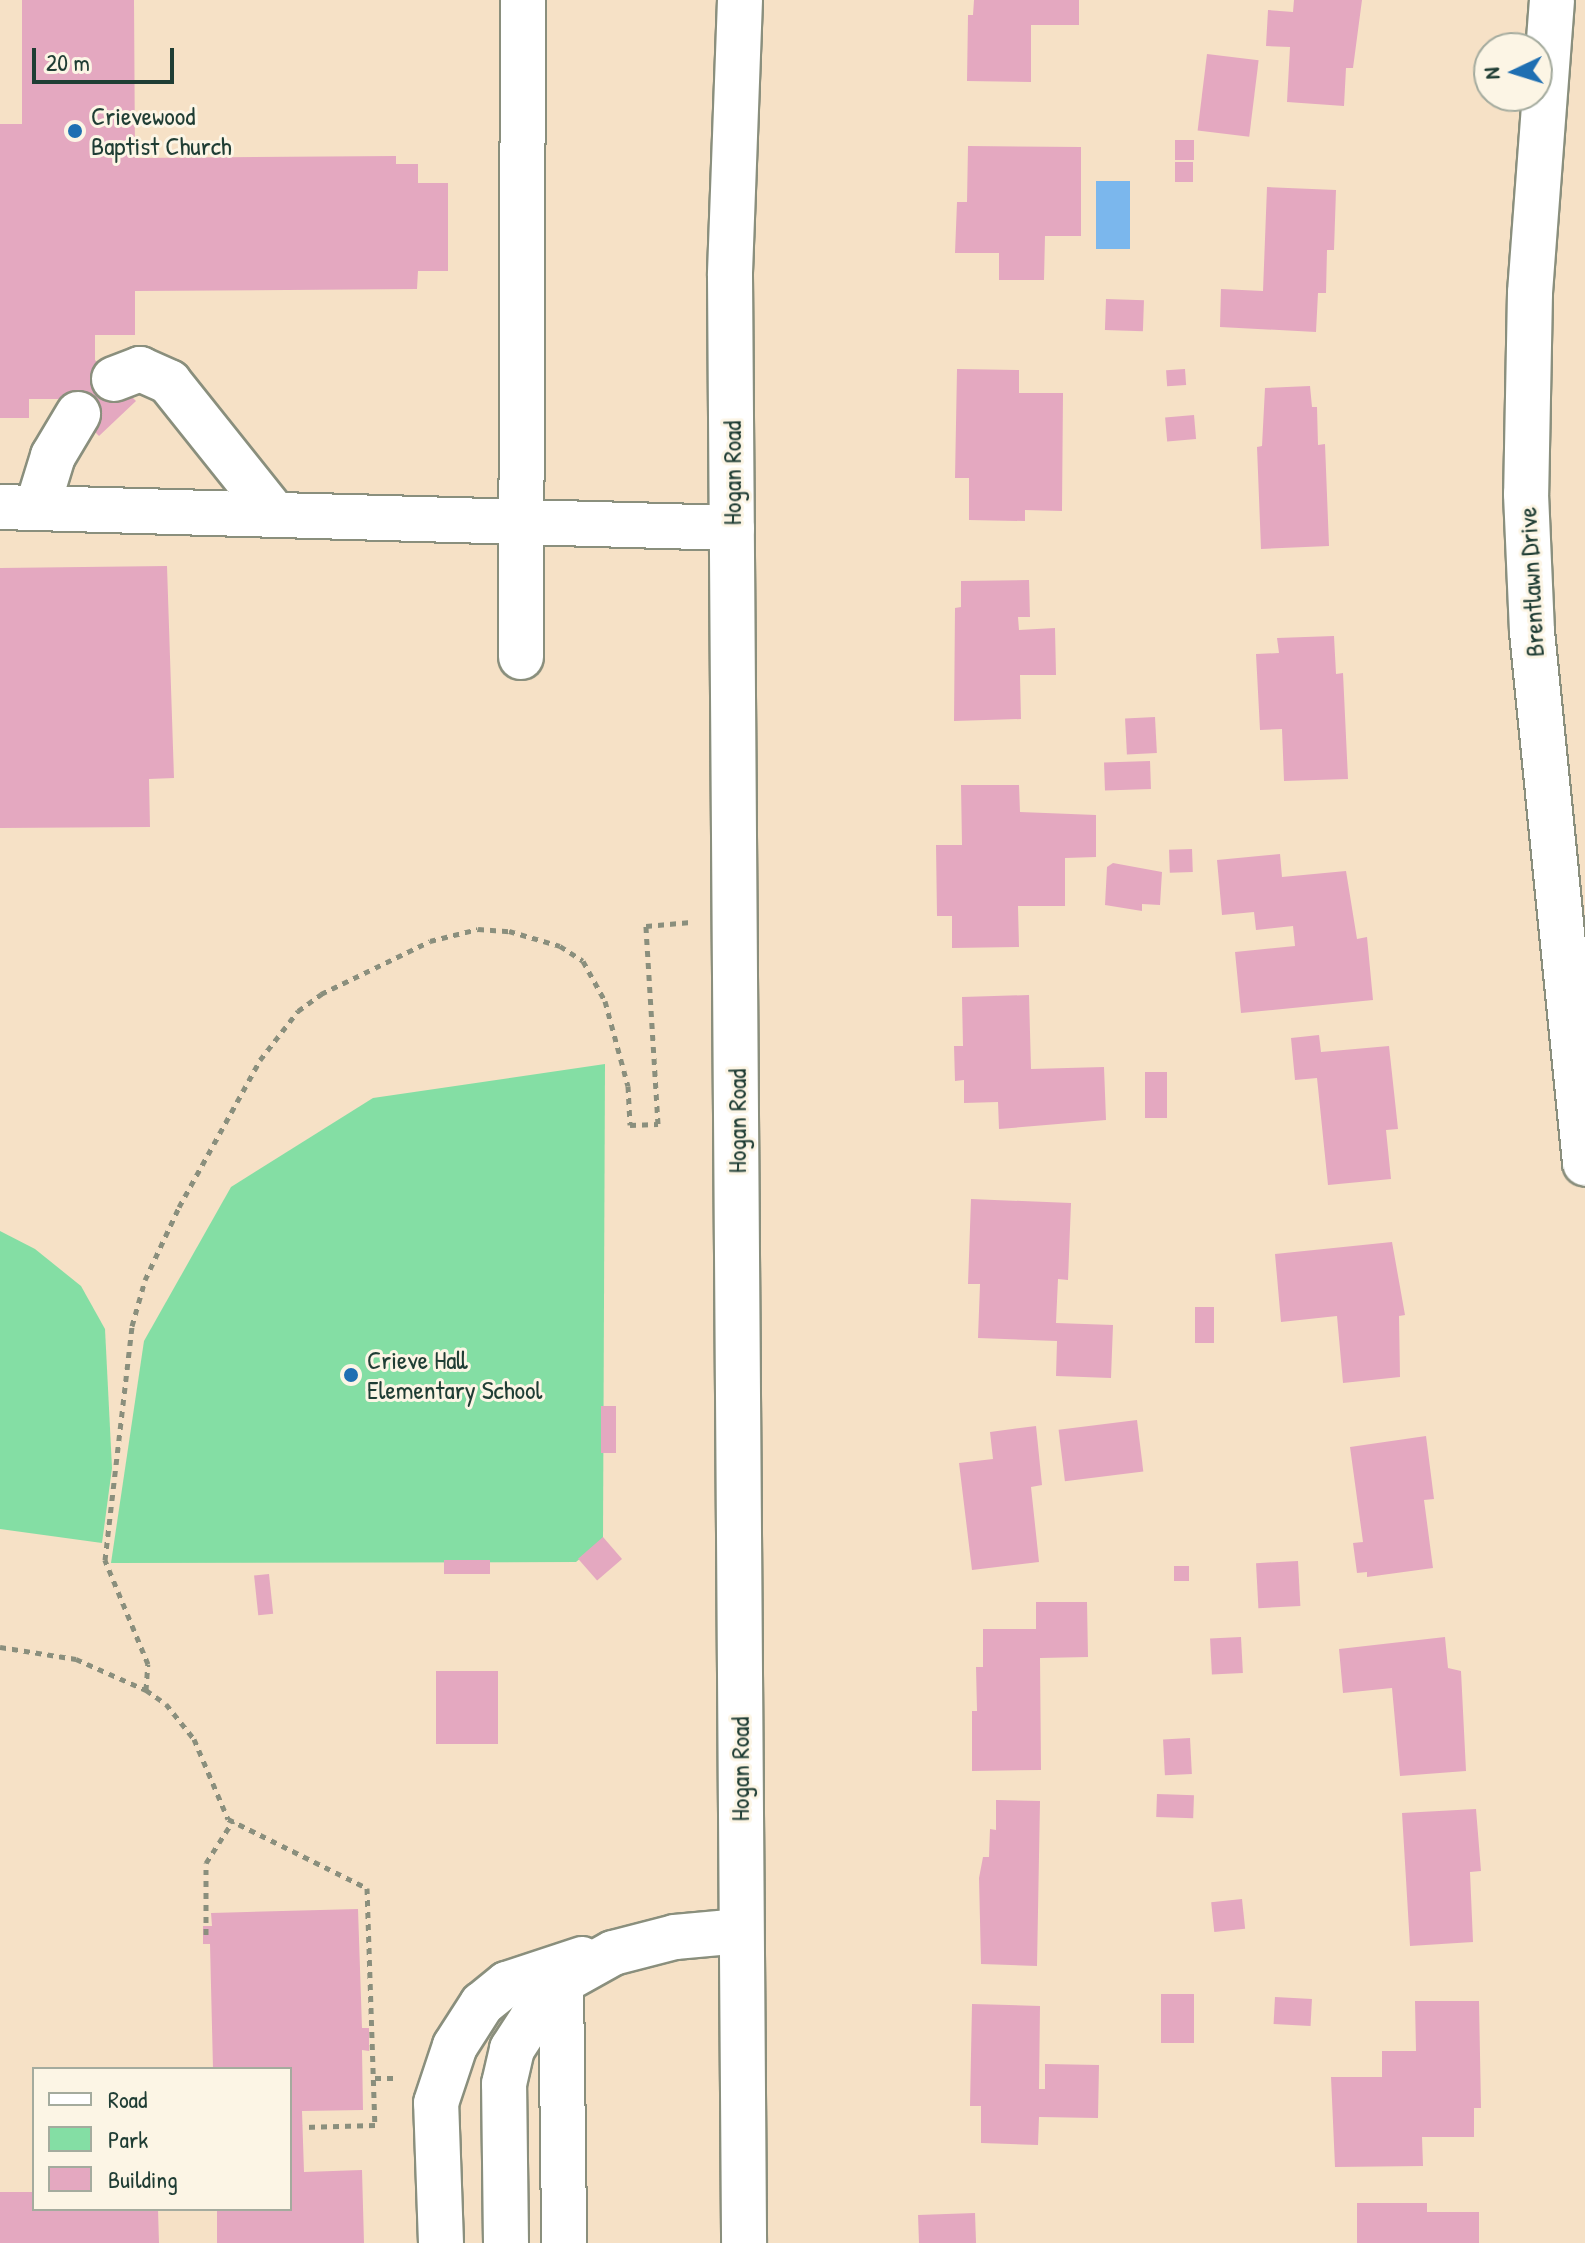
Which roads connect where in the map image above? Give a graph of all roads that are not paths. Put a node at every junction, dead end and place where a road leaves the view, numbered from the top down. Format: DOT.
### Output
graph roads {
  1 [pos="523,0"];
  2 [pos="740,0"];
  3 [pos="1552,0"];
  4 [pos="114,379"];
  5 [pos="78,414"];
  6 [pos="18,507"];
  7 [pos="275,515"];
  8 [pos="519,522"];
  9 [pos="732,528"];
  10 [pos="521,657"];
  11 [pos="1568,835"];
  12 [pos="1585,1163"];
  13 [pos="741,1931"];
  14 [pos="634,1945"];
  15 [pos="561,1982"];
  16 [pos="441,2243"];
  17 [pos="506,2243"];
  18 [pos="564,2243"];
  19 [pos="744,2243"];
  1 -- 8 [label="street"];
  2 -- 9 [label="street, Hogan Road"];
  3 -- 11 [label="street, Brentlawn Drive"];
  4 -- 7 [label="street"];
  5 -- 6 [label="street"];
  6 -- 7 [label="street"];
  7 -- 8 [label="street"];
  8 -- 9 [label="street"];
  8 -- 10 [label="street"];
  9 -- 13 [label="street, Hogan Road"];
  11 -- 12 [label="street, Brentlawn Drive"];
  13 -- 14 [label="street"];
  13 -- 19 [label="street, Hogan Road"];
  14 -- 15 [label="street"];
  14 -- 16 [label="street"];
  15 -- 17 [label="street"];
  15 -- 18 [label="street"];
}
